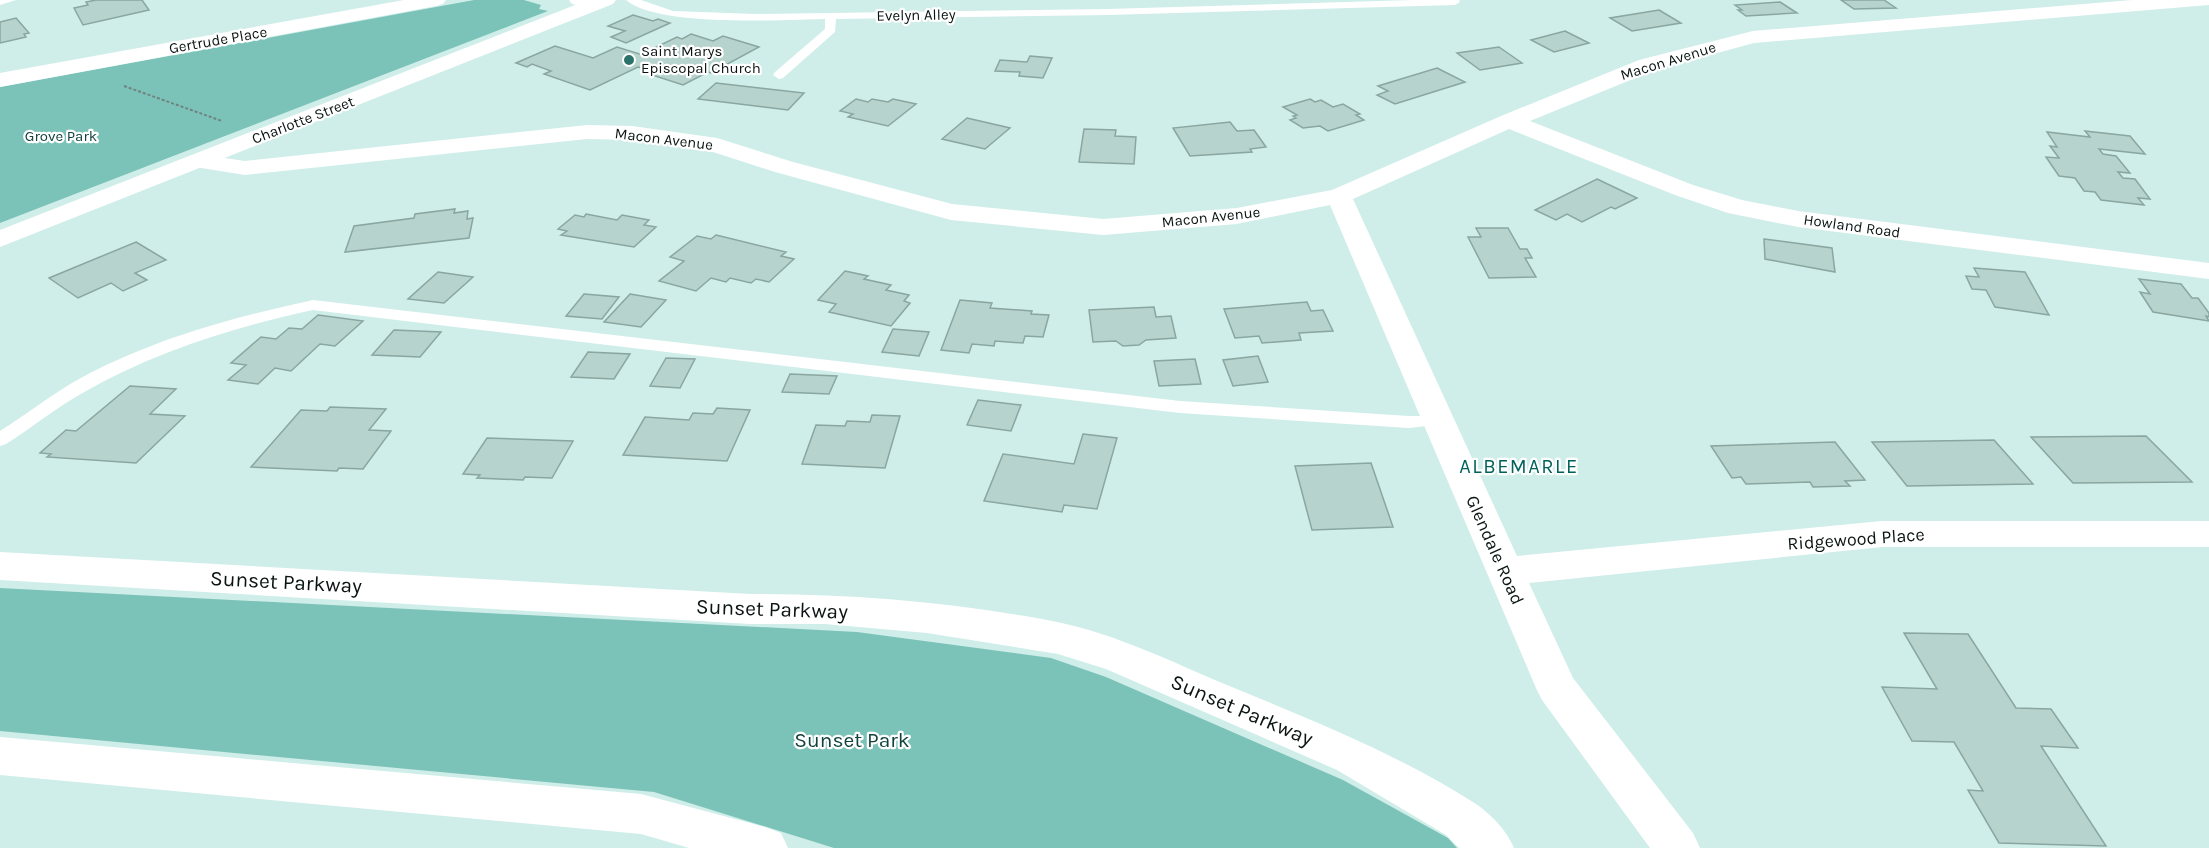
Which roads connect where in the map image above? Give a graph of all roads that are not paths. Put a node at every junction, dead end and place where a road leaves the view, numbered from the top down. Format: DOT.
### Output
graph roads {
  1 [pos="11,0"];
  2 [pos="436,0"];
  3 [pos="631,0"];
  4 [pos="2002,0"];
  5 [pos="2204,0"];
  6 [pos="593,2"];
  7 [pos="1455,2"];
  8 [pos="0,3"];
  9 [pos="2037,14"];
  10 [pos="831,16"];
  11 [pos="779,75"];
  12 [pos="0,80"];
  13 [pos="1509,121"];
  14 [pos="198,161"];
  15 [pos="1340,196"];
  16 [pos="0,239"];
  17 [pos="2209,271"];
  18 [pos="1438,420"];
  19 [pos="0,440"];
  20 [pos="2209,534"];
  21 [pos="0,566"];
  22 [pos="1504,571"];
  23 [pos="0,756"];
  24 [pos="765,848"];
  25 [pos="1491,848"];
  26 [pos="1677,848"];
  1 -- 8 [label="lane"];
  2 -- 12 [label="street, Gertrude Place"];
  3 -- 10 [label="lane, Evelyn Alley"];
  4 -- 9 [label="street"];
  5 -- 9 [label="street, Macon Avenue"];
  6 -- 14 [label="street, Charlotte Street"];
  7 -- 10 [label="lane, Evelyn Alley"];
  9 -- 13 [label="street, Macon Avenue"];
  10 -- 11 [label="lane"];
  13 -- 15 [label="street, Macon Avenue"];
  13 -- 17 [label="street, Howland Road"];
  14 -- 15 [label="street, Macon Avenue"];
  14 -- 16 [label="street, Charlotte Street"];
  15 -- 18 [label="street, Glendale Road"];
  18 -- 19 [label="lane"];
  18 -- 22 [label="street, Glendale Road"];
  20 -- 22 [label="street, Ridgewood Place"];
  21 -- 25 [label="street, Sunset Parkway"];
  22 -- 26 [label="street, Glendale Road"];
  23 -- 24 [label="street"];
}
